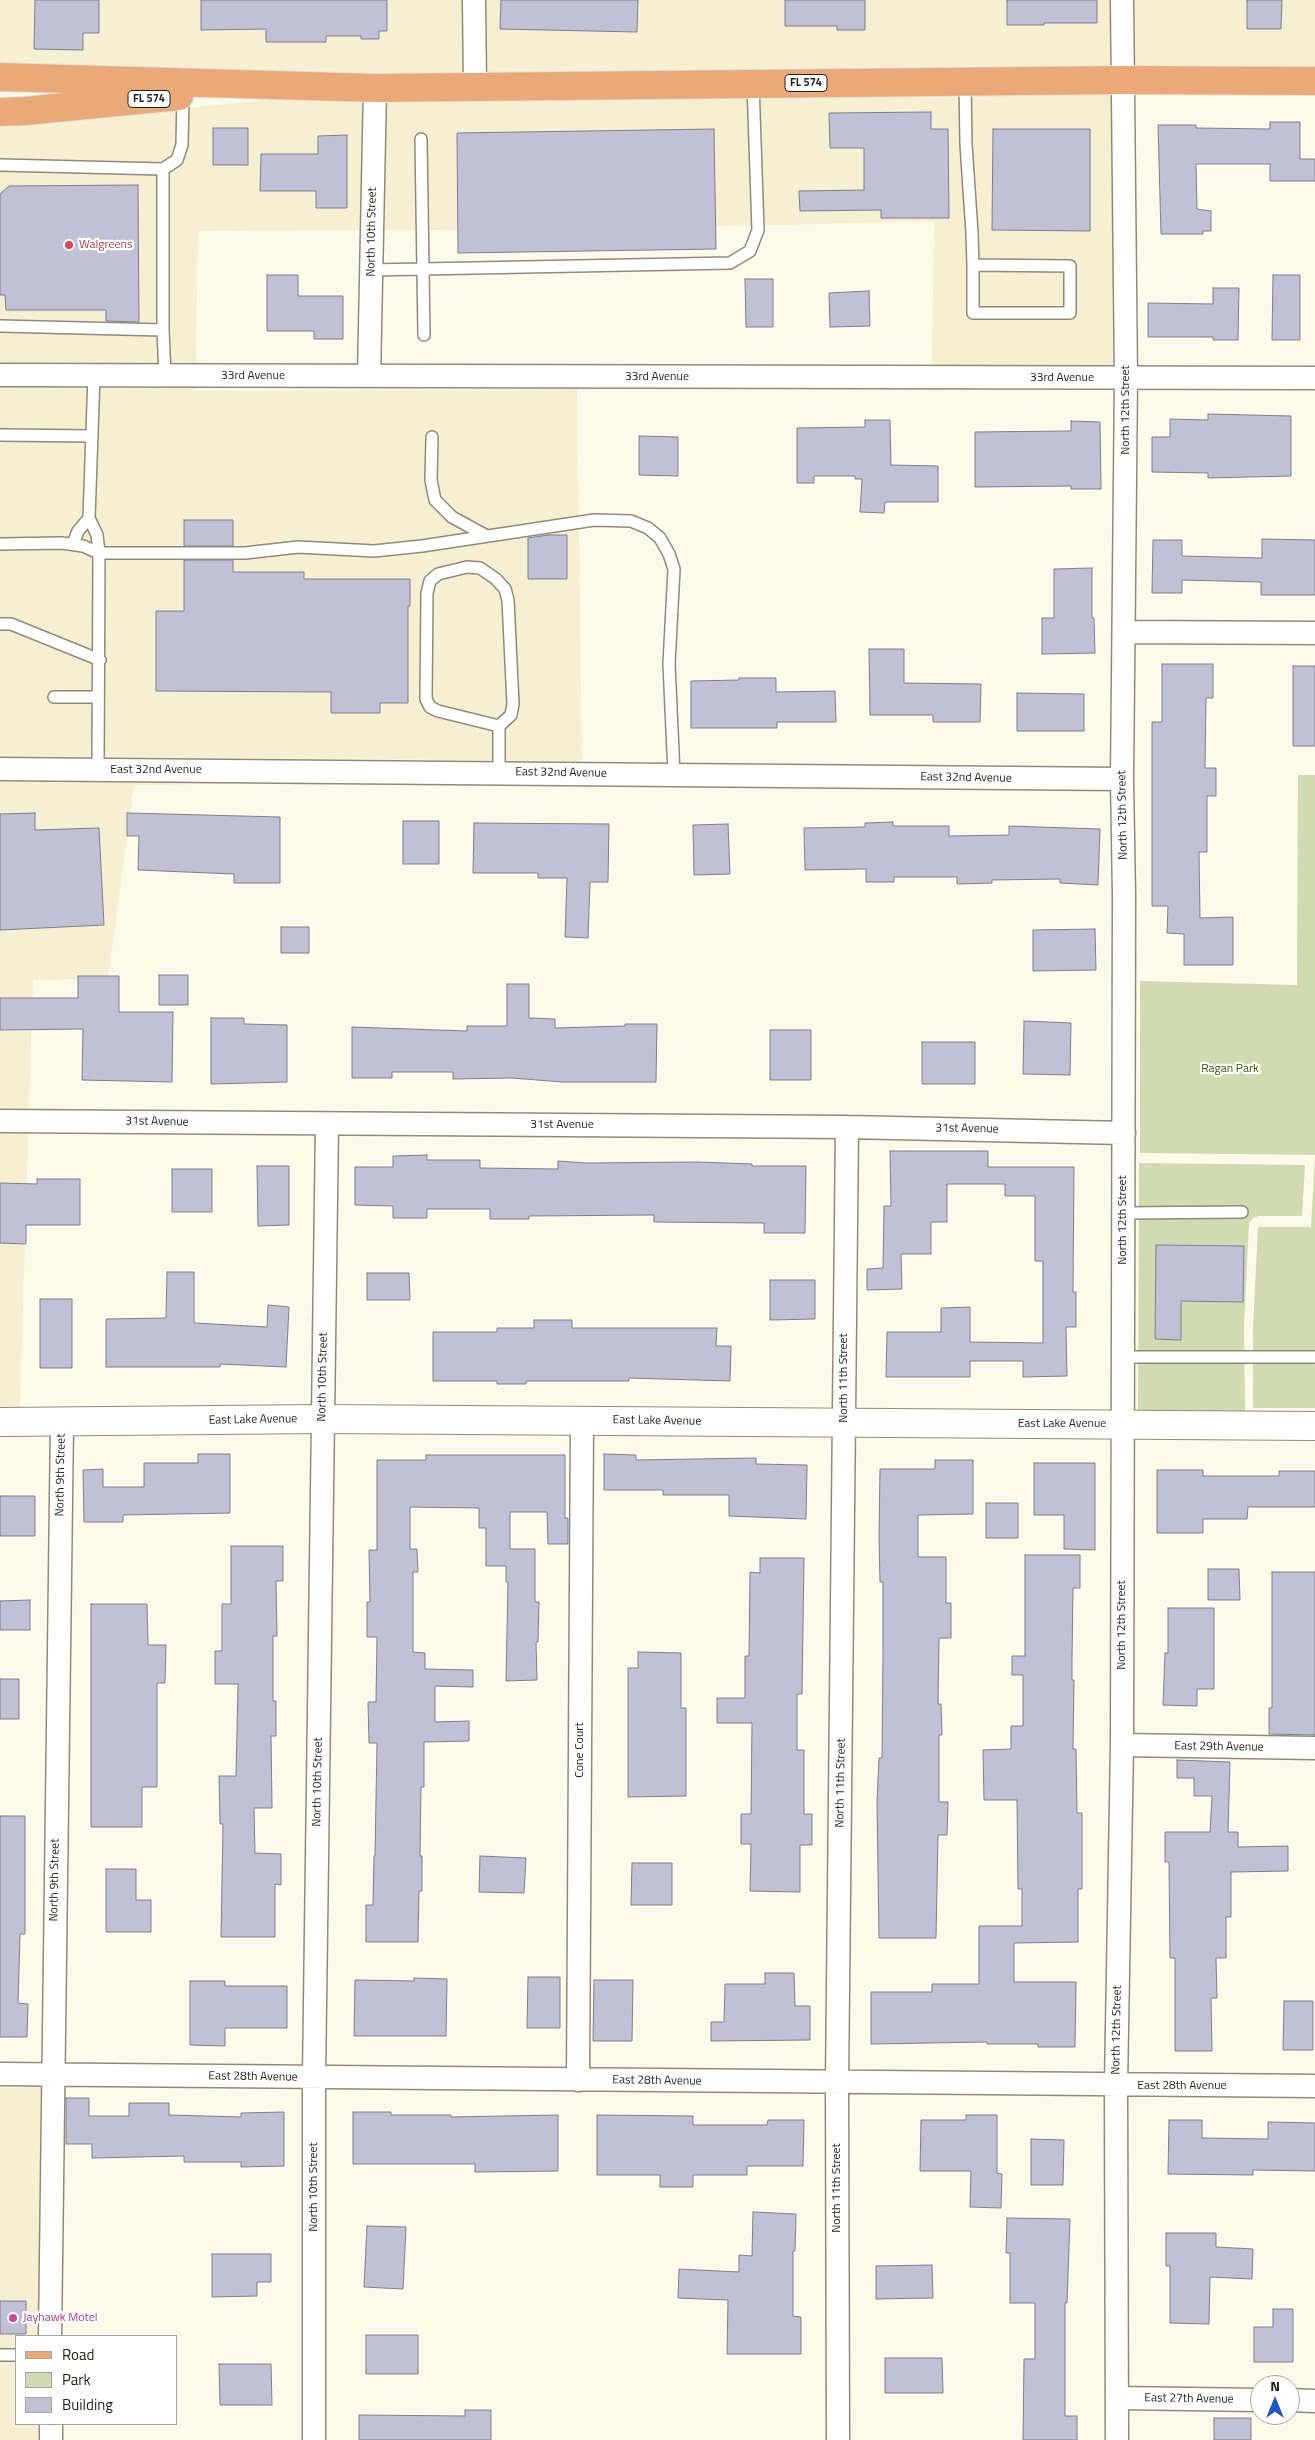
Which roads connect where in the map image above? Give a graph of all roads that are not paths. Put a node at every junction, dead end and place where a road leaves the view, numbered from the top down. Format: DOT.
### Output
graph roads {
  1 [pos="474,0"];
  2 [pos="1122,0"];
  3 [pos="0,77"];
  4 [pos="1122,80"];
  5 [pos="965,81"];
  6 [pos="1315,81"];
  7 [pos="753,84"];
  8 [pos="298,85"];
  9 [pos="476,86"];
  10 [pos="375,88"];
  11 [pos="183,96"];
  12 [pos="0,112"];
  13 [pos="421,139"];
  14 [pos="0,165"];
  15 [pos="163,169"];
  16 [pos="973,265"];
  17 [pos="422,268"];
  18 [pos="371,270"];
  19 [pos="0,326"];
  20 [pos="163,330"];
  21 [pos="424,335"];
  22 [pos="0,375"];
  23 [pos="94,376"];
  24 [pos="165,376"];
  25 [pos="369,376"];
  26 [pos="1126,378"];
  27 [pos="1315,378"];
  28 [pos="0,435"];
  29 [pos="92,436"];
  30 [pos="432,437"];
  31 [pos="89,518"];
  32 [pos="486,535"];
  33 [pos="0,544"];
  34 [pos="73,544"];
  35 [pos="99,553"];
  36 [pos="0,624"];
  37 [pos="1125,632"];
  38 [pos="1315,633"];
  39 [pos="100,660"];
  40 [pos="54,697"];
  41 [pos="98,697"];
  42 [pos="499,726"];
  43 [pos="0,769"];
  44 [pos="98,770"];
  45 [pos="499,772"];
  46 [pos="674,774"];
  47 [pos="1122,780"];
  48 [pos="0,1121"];
  49 [pos="327,1124"];
  50 [pos="847,1127"];
  51 [pos="1124,1132"];
  52 [pos="1242,1212"];
  53 [pos="1123,1213"];
  54 [pos="1315,1357"];
  55 [pos="1122,1358"];
  56 [pos="322,1419"];
  57 [pos="582,1420"];
  58 [pos="0,1422"];
  59 [pos="62,1423"];
  60 [pos="844,1423"];
  61 [pos="1122,1425"];
  62 [pos="1315,1426"];
  63 [pos="1122,1745"];
  64 [pos="1315,1748"];
  65 [pos="0,2074"];
  66 [pos="52,2074"];
  67 [pos="314,2077"];
  68 [pos="578,2080"];
  69 [pos="837,2082"];
  70 [pos="1116,2086"];
  71 [pos="1315,2086"];
  72 [pos="50,2335"];
  73 [pos="0,2355"];
  74 [pos="15,2355"];
  75 [pos="1118,2398"];
  76 [pos="1250,2400"];
  77 [pos="1300,2400"];
  78 [pos="1315,2401"];
  79 [pos="51,2425"];
  80 [pos="52,2440"];
  81 [pos="314,2440"];
  82 [pos="838,2440"];
  83 [pos="1117,2440"];
  1 -- 9 [label="street"];
  2 -- 4 [label="street, North 12th Street"];
  3 -- 8 [label="main road, FL 574"];
  4 -- 5 [label="main road, FL 574"];
  4 -- 6 [label="main road, FL 574"];
  4 -- 26 [label="street, North 12th Street"];
  5 -- 7 [label="main road, FL 574"];
  5 -- 16 [label="lane"];
  7 -- 9 [label="main road, FL 574"];
  7 -- 17 [label="lane"];
  8 -- 10 [label="main road, FL 574"];
  8 -- 11 [label="main road, FL 574"];
  9 -- 10 [label="main road, FL 574"];
  10 -- 18 [label="street, North 10th Street"];
  11 -- 12 [label="main road, FL 574"];
  11 -- 15 [label="lane"];
  13 -- 17 [label="lane"];
  14 -- 15 [label="lane"];
  15 -- 20 [label="lane"];
  16 -- 16 [label="lane"];
  17 -- 18 [label="lane"];
  17 -- 21 [label="lane"];
  18 -- 25 [label="street, North 10th Street"];
  19 -- 20 [label="lane"];
  20 -- 24 [label="lane"];
  22 -- 23 [label="street, 33rd Avenue"];
  23 -- 24 [label="street, 33rd Avenue"];
  23 -- 29 [label="lane"];
  24 -- 25 [label="street, 33rd Avenue"];
  25 -- 26 [label="street, 33rd Avenue"];
  26 -- 27 [label="street, 33rd Avenue"];
  26 -- 37 [label="street, North 12th Street"];
  28 -- 29 [label="lane"];
  29 -- 31 [label="lane"];
  30 -- 32 [label="lane"];
  31 -- 34 [label="lane"];
  31 -- 35 [label="lane"];
  32 -- 35 [label="lane"];
  32 -- 46 [label="lane"];
  33 -- 34 [label="lane"];
  34 -- 35 [label="lane"];
  35 -- 39 [label="lane"];
  36 -- 39 [label="lane"];
  37 -- 38 [label="street"];
  37 -- 47 [label="street, North 12th Street"];
  39 -- 41 [label="lane"];
  40 -- 41 [label="lane"];
  41 -- 44 [label="lane"];
  42 -- 42 [label="lane"];
  42 -- 45 [label="lane"];
  43 -- 44 [label="street, East 32nd Avenue"];
  44 -- 45 [label="street, East 32nd Avenue"];
  45 -- 46 [label="street, East 32nd Avenue"];
  46 -- 47 [label="street, East 32nd Avenue"];
  47 -- 51 [label="street, North 12th Street"];
  48 -- 49 [label="street, 31st Avenue"];
  49 -- 50 [label="street, 31st Avenue"];
  49 -- 56 [label="street, North 10th Street"];
  50 -- 51 [label="street, 31st Avenue"];
  50 -- 60 [label="street, North 11th Street"];
  51 -- 53 [label="street, North 12th Street"];
  52 -- 53 [label="lane"];
  53 -- 55 [label="street, North 12th Street"];
  54 -- 55 [label="lane"];
  55 -- 61 [label="street, North 12th Street"];
  56 -- 57 [label="street, East Lake Avenue"];
  56 -- 59 [label="street, East Lake Avenue"];
  56 -- 67 [label="street, North 10th Street"];
  57 -- 60 [label="street, East Lake Avenue"];
  57 -- 68 [label="street, Cone Court"];
  58 -- 59 [label="street, East Lake Avenue"];
  59 -- 66 [label="street, North 9th Street"];
  60 -- 61 [label="street, East Lake Avenue"];
  60 -- 69 [label="street, North 11th Street"];
  61 -- 62 [label="street, East Lake Avenue"];
  61 -- 63 [label="street, North 12th Street"];
  63 -- 64 [label="street, East 29th Avenue"];
  63 -- 70 [label="street, North 12th Street"];
  65 -- 66 [label="street, East 28th Avenue"];
  66 -- 67 [label="street, East 28th Avenue"];
  66 -- 72 [label="street, North 9th Street"];
  67 -- 68 [label="street, East 28th Avenue"];
  67 -- 81 [label="street, North 10th Street"];
  68 -- 69 [label="street, East 28th Avenue"];
  69 -- 70 [label="street, East 28th Avenue"];
  69 -- 82 [label="street, North 11th Street"];
  70 -- 71 [label="street, East 28th Avenue"];
  70 -- 75 [label="street, North 12th Street"];
  73 -- 74 [label="lane"];
  75 -- 76 [label="street, East 27th Avenue"];
  75 -- 83 [label="street, North 12th Street"];
  77 -- 78 [label="street"];
  79 -- 80 [label="street"];
}
